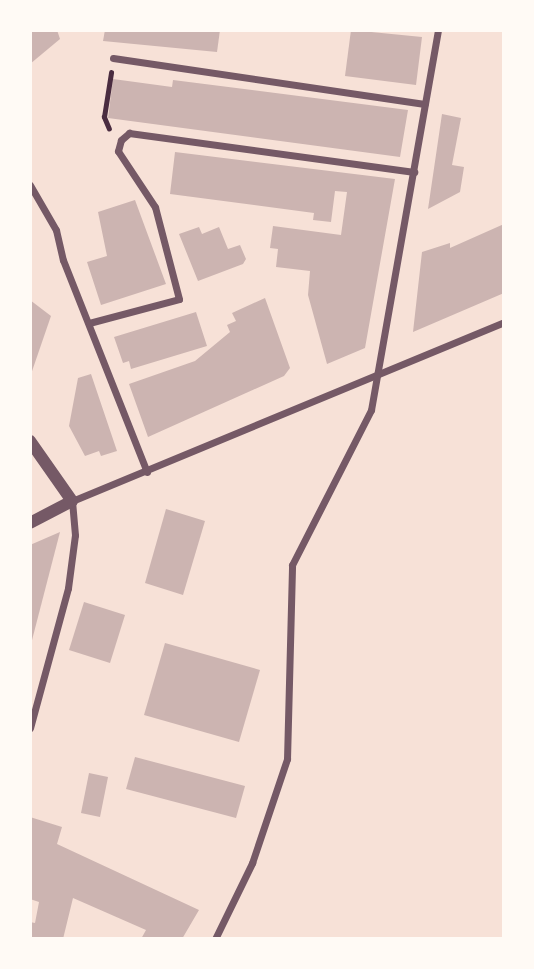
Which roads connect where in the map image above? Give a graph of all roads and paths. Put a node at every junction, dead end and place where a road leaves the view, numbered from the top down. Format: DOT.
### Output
graph roads {
  1 [pos="438,30"];
  2 [pos="113,58"];
  3 [pos="425,104"];
  4 [pos="121,139"];
  5 [pos="414,172"];
  6 [pos="30,185"];
  7 [pos="504,322"];
  8 [pos="89,323"];
  9 [pos="378,372"];
  10 [pos="30,441"];
  11 [pos="147,472"];
  12 [pos="72,502"];
  13 [pos="30,523"];
  14 [pos="30,728"];
  15 [pos="215,939"];
  1 -- 3 [label="street"];
  2 -- 3 [label="street"];
  2 -- 4 [label="path"];
  3 -- 5 [label="street"];
  4 -- 5 [label="street"];
  4 -- 8 [label="street"];
  5 -- 9 [label="street"];
  6 -- 8 [label="street"];
  7 -- 9 [label="street"];
  8 -- 11 [label="street"];
  9 -- 11 [label="street"];
  9 -- 15 [label="street"];
  10 -- 12 [label="street"];
  11 -- 12 [label="street"];
  12 -- 13 [label="street"];
  12 -- 14 [label="street"];
}
